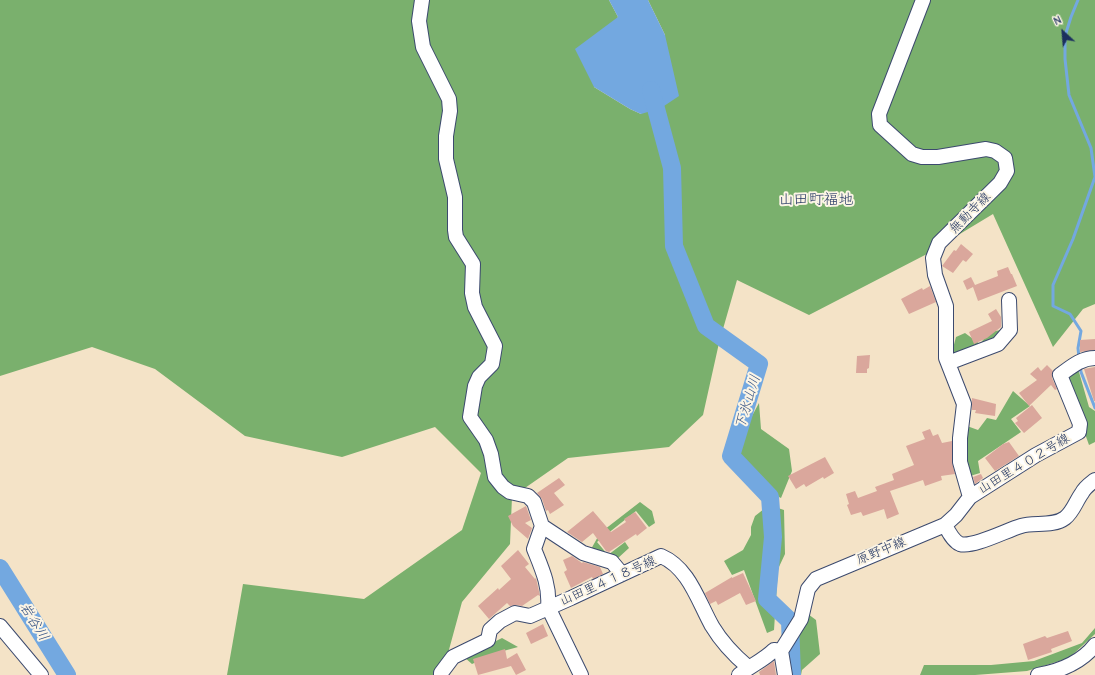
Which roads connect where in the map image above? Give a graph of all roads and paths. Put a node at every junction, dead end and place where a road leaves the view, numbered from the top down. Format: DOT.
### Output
graph roads {
  1 [pos="422,0"];
  2 [pos="923,0"];
  3 [pos="1009,300"];
  4 [pos="1085,360"];
  5 [pos="948,363"];
  6 [pos="1095,480"];
  7 [pos="970,497"];
  8 [pos="945,525"];
  9 [pos="542,526"];
  10 [pos="622,574"];
  11 [pos="548,607"];
  12 [pos="0,626"];
  13 [pos="1095,645"];
  14 [pos="781,650"];
  15 [pos="744,671"];
  16 [pos="41,675"];
  17 [pos="441,675"];
  18 [pos="581,675"];
  19 [pos="785,675"];
  20 [pos="1038,675"];
  1 -- 9 [label="street"];
  2 -- 5 [label="street, 無動寺線"];
  3 -- 5 [label="street"];
  4 -- 7 [label="street, 山田里４０２号線"];
  5 -- 7 [label="street, 無動寺線"];
  6 -- 8 [label="street"];
  7 -- 8 [label="street"];
  8 -- 14 [label="street, 原野中線"];
  9 -- 10 [label="street"];
  9 -- 11 [label="street"];
  10 -- 11 [label="street, 山田里４１８号線"];
  10 -- 15 [label="street, 山田里４１８号線"];
  11 -- 17 [label="street, 山田里４１８号線"];
  11 -- 18 [label="street"];
  12 -- 16 [label="street"];
  13 -- 20 [label="street"];
  14 -- 15 [label="street"];
  14 -- 19 [label="street"];
}
